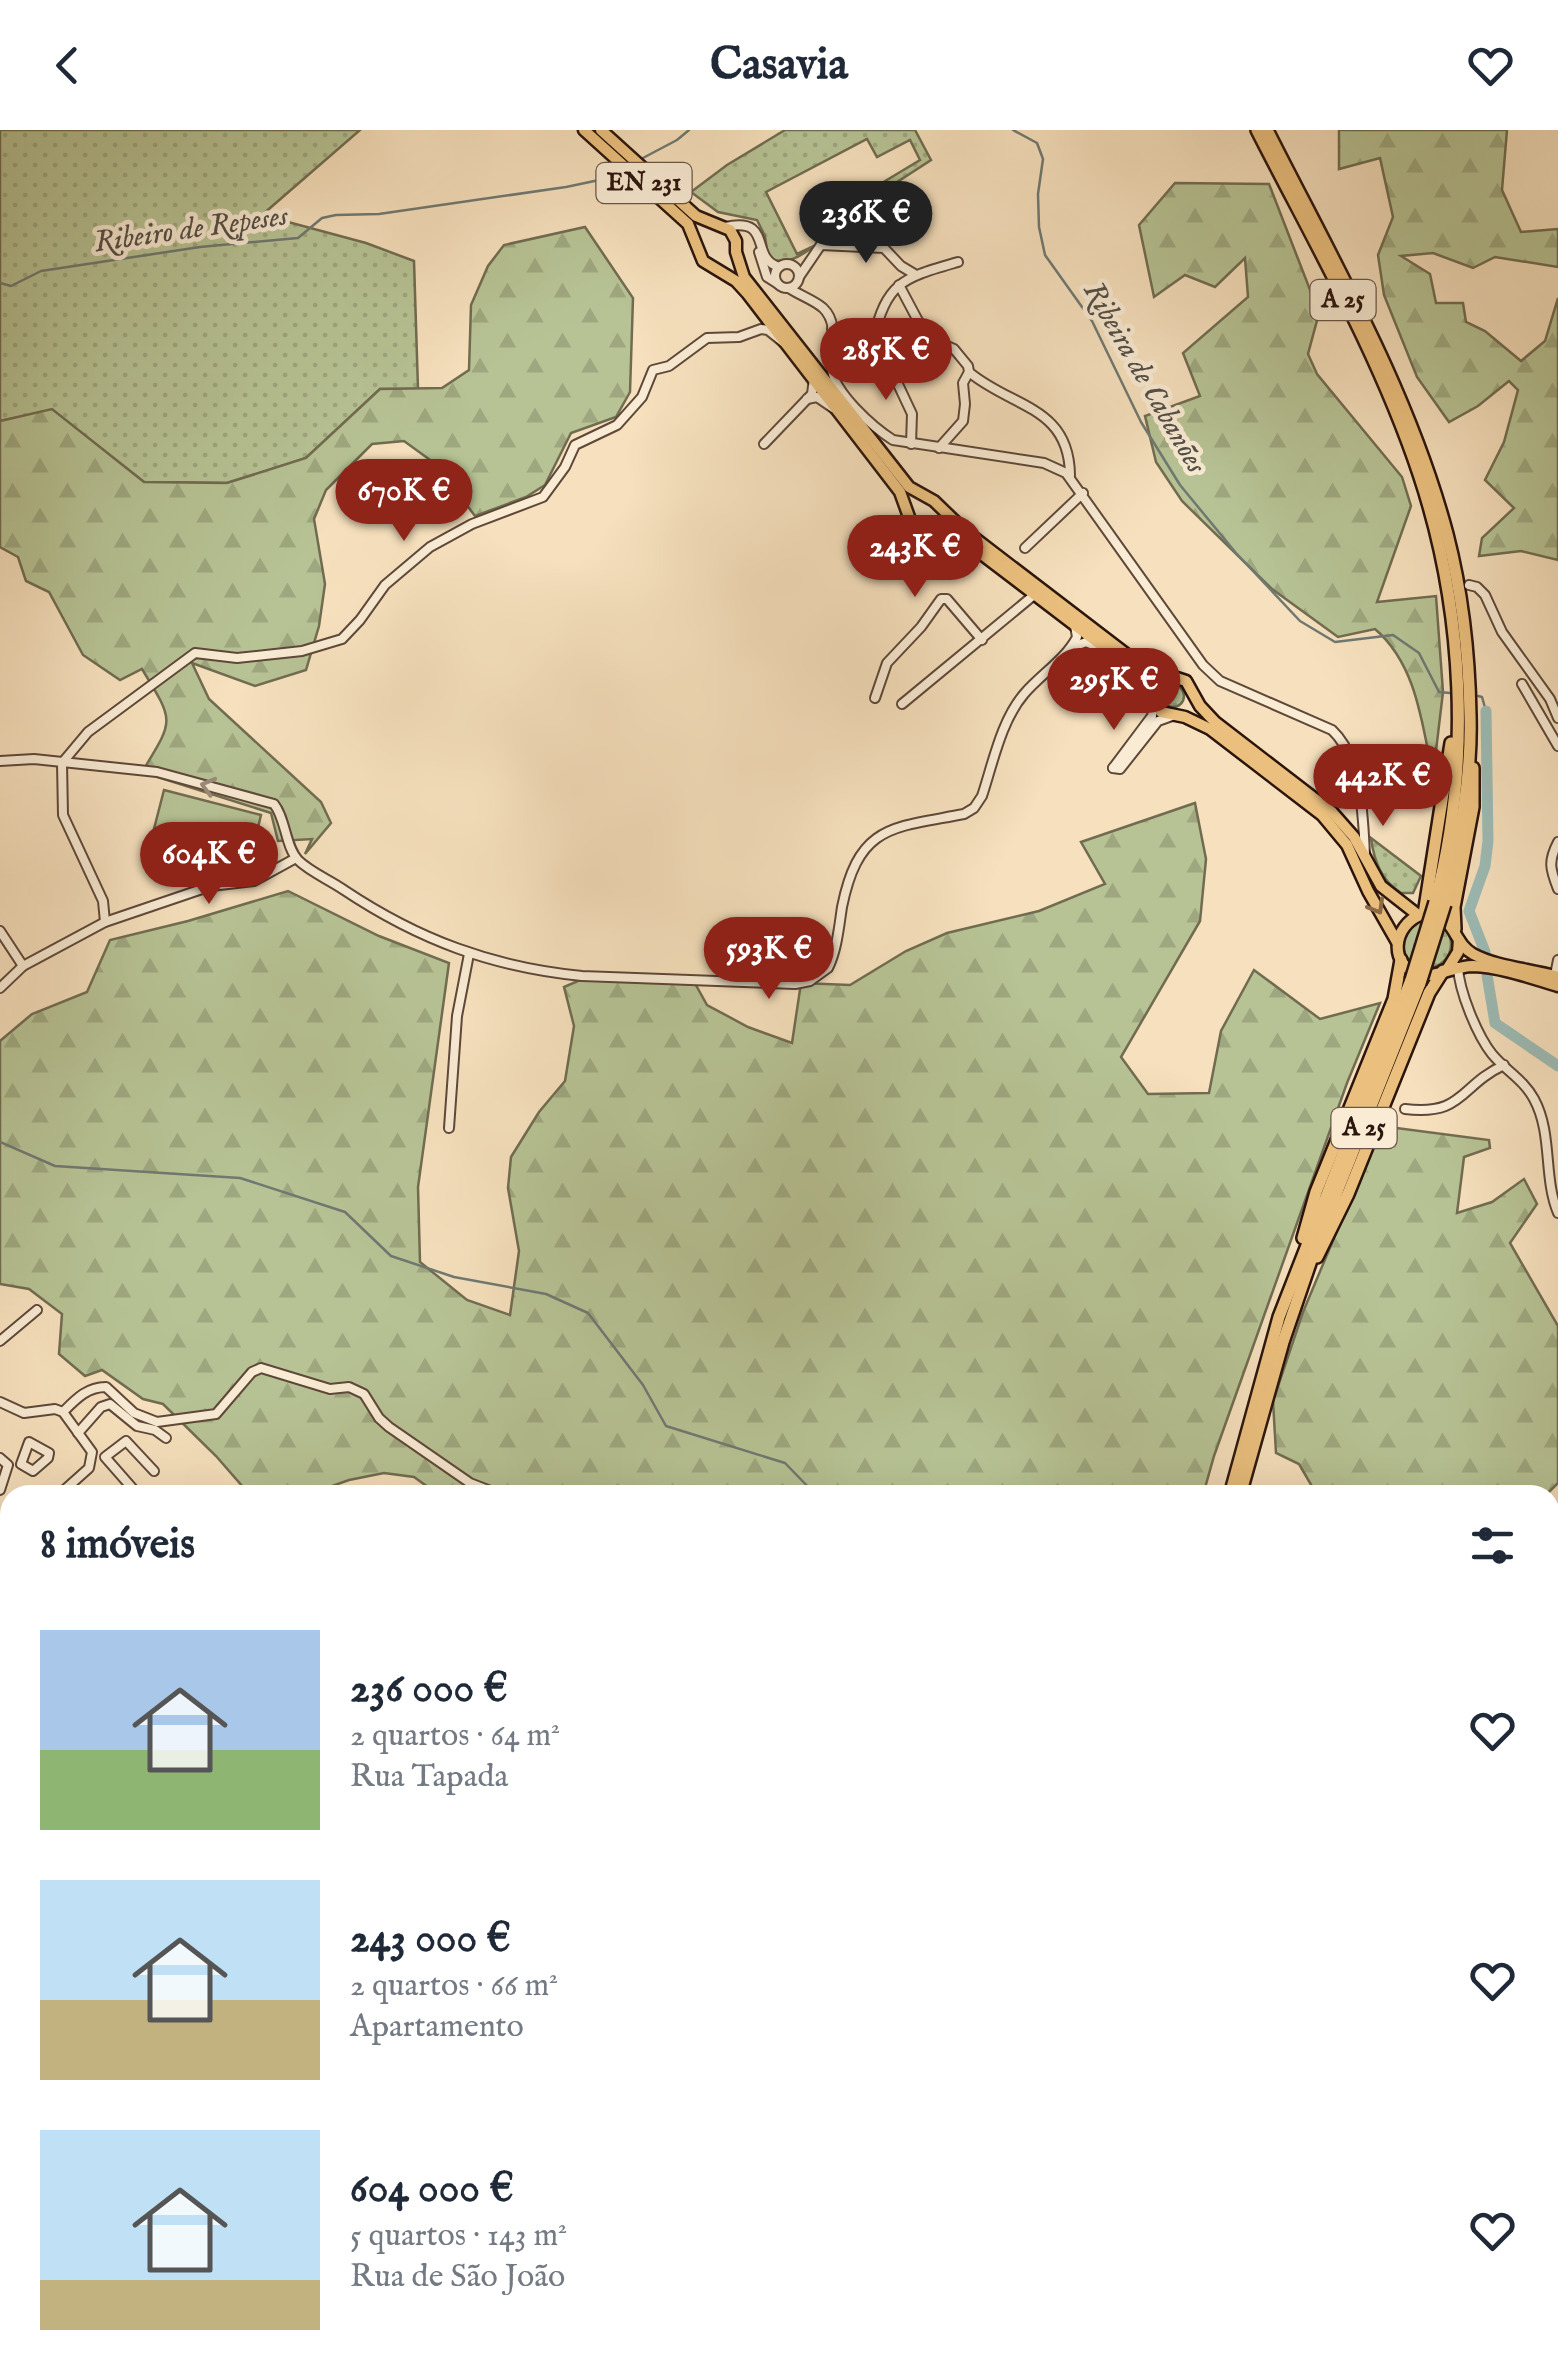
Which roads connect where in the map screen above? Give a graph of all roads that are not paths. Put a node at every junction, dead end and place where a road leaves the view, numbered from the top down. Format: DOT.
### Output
graph roads {
  1 [pos="584,130"];
  2 [pos="601,130"];
  3 [pos="1257,130"];
  4 [pos="1267,130"];
  5 [pos="844,210"];
  6 [pos="722,226"];
  7 [pos="696,242"];
  8 [pos="820,245"];
  9 [pos="736,246"];
  10 [pos="813,254"];
  11 [pos="958,262"];
  12 [pos="791,264"];
  13 [pos="709,265"];
  14 [pos="779,266"];
  15 [pos="916,275"];
  16 [pos="799,277"];
  17 [pos="778,284"];
  18 [pos="900,285"];
  19 [pos="788,288"];
  20 [pos="762,312"];
  21 [pos="832,329"];
  22 [pos="756,330"];
  23 [pos="873,340"];
  24 [pos="933,340"];
  25 [pos="788,346"];
  26 [pos="893,357"];
  27 [pos="832,372"];
  28 [pos="969,372"];
  29 [pos="816,374"];
  30 [pos="829,385"];
  31 [pos="807,399"];
  32 [pos="839,410"];
  33 [pos="764,444"];
  34 [pos="911,444"];
  35 [pos="939,448"];
  36 [pos="1070,477"];
  37 [pos="1083,494"];
  38 [pos="924,498"];
  39 [pos="940,510"];
  40 [pos="908,512"];
  41 [pos="929,531"];
  42 [pos="1025,548"];
  43 [pos="1470,585"];
  44 [pos="1034,595"];
  45 [pos="1075,626"];
  46 [pos="982,640"];
  47 [pos="1069,650"];
  48 [pos="1106,650"];
  49 [pos="1170,676"];
  50 [pos="1522,684"];
  51 [pos="1192,692"];
  52 [pos="875,698"];
  53 [pos="1153,699"];
  54 [pos="1458,699"];
  55 [pos="902,704"];
  56 [pos="1175,716"];
  57 [pos="1470,718"];
  58 [pos="1558,718"];
  59 [pos="1558,746"];
  60 [pos="0,761"];
  61 [pos="62,763"];
  62 [pos="1361,807"];
  63 [pos="1345,825"];
  64 [pos="1558,842"];
  65 [pos="1365,854"];
  66 [pos="296,858"];
  67 [pos="1430,883"];
  68 [pos="1558,889"];
  69 [pos="1399,903"];
  70 [pos="1440,903"];
  71 [pos="1421,914"];
  72 [pos="105,922"];
  73 [pos="0,931"];
  74 [pos="1457,934"];
  75 [pos="1397,942"];
  76 [pos="469,954"];
  77 [pos="1401,960"];
  78 [pos="1558,960"];
  79 [pos="24,966"];
  80 [pos="1450,969"];
  81 [pos="1556,979"];
  82 [pos="0,988"];
  83 [pos="1504,1065"];
  84 [pos="1405,1109"];
  85 [pos="449,1128"];
  86 [pos="1558,1213"];
  87 [pos="1303,1267"];
  88 [pos="38,1310"];
  89 [pos="0,1341"];
  90 [pos="0,1402"];
  91 [pos="63,1412"];
  92 [pos="78,1433"];
  93 [pos="166,1438"];
  94 [pos="23,1458"];
  95 [pos="3,1460"];
  96 [pos="29,1469"];
  97 [pos="154,1471"];
  98 [pos="7,1474"];
  99 [pos="2,1485"];
  100 [pos="70,1485"];
  101 [pos="130,1485"];
  102 [pos="475,1485"];
  103 [pos="1233,1485"];
  104 [pos="1243,1485"];
  1 -- 7 [label="main road, EN 231"];
  2 -- 6 [label="main road, EN 231"];
  3 -- 54 [label="highway, A 25"];
  4 -- 57 [label="highway, A 25"];
  5 -- 8 [label="street"];
  6 -- 7 [label="main road, EN 231"];
  6 -- 9 [label="main road, EN 231"];
  6 -- 14 [label="street"];
  7 -- 13 [label="main road, EN 231"];
  8 -- 10 [label="street"];
  8 -- 15 [label="street"];
  9 -- 13 [label="main road"];
  9 -- 17 [label="street"];
  9 -- 29 [label="main road, EN 231"];
  10 -- 12 [label="street"];
  10 -- 16 [label="street"];
  11 -- 15 [label="street"];
  12 -- 14 [label="street"];
  12 -- 16 [label="street"];
  13 -- 20 [label="main road, EN 231"];
  14 -- 17 [label="street"];
  15 -- 18 [label="street"];
  16 -- 19 [label="street"];
  17 -- 19 [label="street"];
  18 -- 23 [label="street"];
  18 -- 24 [label="street"];
  19 -- 21 [label="street"];
  20 -- 22 [label="street"];
  20 -- 25 [label="main road, EN 231"];
  21 -- 23 [label="street"];
  21 -- 27 [label="street"];
  22 -- 25 [label="street"];
  22 -- 61 [label="street"];
  23 -- 26 [label="street"];
  24 -- 26 [label="street"];
  24 -- 28 [label="street"];
  25 -- 29 [label="main road, EN 231"];
  26 -- 34 [label="street"];
  27 -- 29 [label="street"];
  27 -- 30 [label="street"];
  27 -- 34 [label="street"];
  28 -- 35 [label="street"];
  28 -- 36 [label="street"];
  29 -- 30 [label="main road, EN 231"];
  29 -- 31 [label="street"];
  29 -- 32 [label="main road, EN 231"];
  30 -- 38 [label="main road, EN 231"];
  31 -- 32 [label="street"];
  31 -- 33 [label="street"];
  32 -- 40 [label="main road, EN 231"];
  34 -- 35 [label="street"];
  35 -- 36 [label="street"];
  36 -- 37 [label="street"];
  37 -- 42 [label="street"];
  37 -- 62 [label="street"];
  38 -- 39 [label="main road, EN 231"];
  38 -- 40 [label="main road"];
  39 -- 41 [label="main road"];
  39 -- 49 [label="main road, EN 231"];
  40 -- 41 [label="main road, EN 231"];
  41 -- 44 [label="main road, EN 231"];
  43 -- 58 [label="street"];
  44 -- 45 [label="main road, EN 231"];
  44 -- 46 [label="street"];
  45 -- 47 [label="street"];
  45 -- 48 [label="main road, EN 231"];
  46 -- 52 [label="street"];
  46 -- 55 [label="street"];
  47 -- 48 [label="street"];
  47 -- 76 [label="street"];
  48 -- 53 [label="main road, EN 231"];
  49 -- 51 [label="main road, EN 231"];
  49 -- 53 [label="main road"];
  50 -- 59 [label="street"];
  51 -- 56 [label="main road"];
  51 -- 63 [label="main road, EN 231"];
  53 -- 56 [label="main road, EN 231"];
  53 -- 56 [label="street"];
  54 -- 67 [label="highway"];
  54 -- 70 [label="highway, A 25"];
  56 -- 75 [label="main road, EN 231, one-way"];
  57 -- 70 [label="highway, A 25"];
  57 -- 74 [label="highway"];
  60 -- 61 [label="street"];
  66 -- 61 [label="street, one-way"];
  61 -- 72 [label="street"];
  62 -- 63 [label="street"];
  62 -- 65 [label="street"];
  63 -- 65 [label="main road, EN 231"];
  64 -- 68 [label="street"];
  65 -- 69 [label="main road, EN 231"];
  66 -- 72 [label="street"];
  66 -- 76 [label="street"];
  67 -- 69 [label="main road"];
  67 -- 71 [label="highway"];
  69 -- 71 [label="main road, EN 231"];
  70 -- 87 [label="highway, A 25, bridge"];
  71 -- 74 [label="main road, EN 231"];
  71 -- 75 [label="main road"];
  72 -- 79 [label="street"];
  73 -- 79 [label="street"];
  74 -- 80 [label="main road"];
  74 -- 81 [label="main road, EN 231"];
  75 -- 77 [label="main road, EN 231"];
  76 -- 85 [label="street"];
  77 -- 80 [label="main road"];
  77 -- 87 [label="highway"];
  78 -- 81 [label="street"];
  79 -- 82 [label="street"];
  80 -- 81 [label="main road"];
  80 -- 83 [label="street"];
  80 -- 87 [label="highway"];
  83 -- 84 [label="street"];
  83 -- 86 [label="street"];
  87 -- 103 [label="highway, A 25"];
  87 -- 104 [label="highway, A 25"];
  88 -- 89 [label="street"];
  90 -- 91 [label="street"];
  91 -- 92 [label="street"];
  91 -- 102 [label="street"];
  92 -- 93 [label="street"];
  92 -- 100 [label="street"];
  94 -- 95 [label="street"];
  94 -- 96 [label="street"];
  94 -- 96 [label="street"];
  95 -- 98 [label="street"];
  96 -- 98 [label="street"];
  97 -- 101 [label="street"];
  98 -- 99 [label="street"];
}
